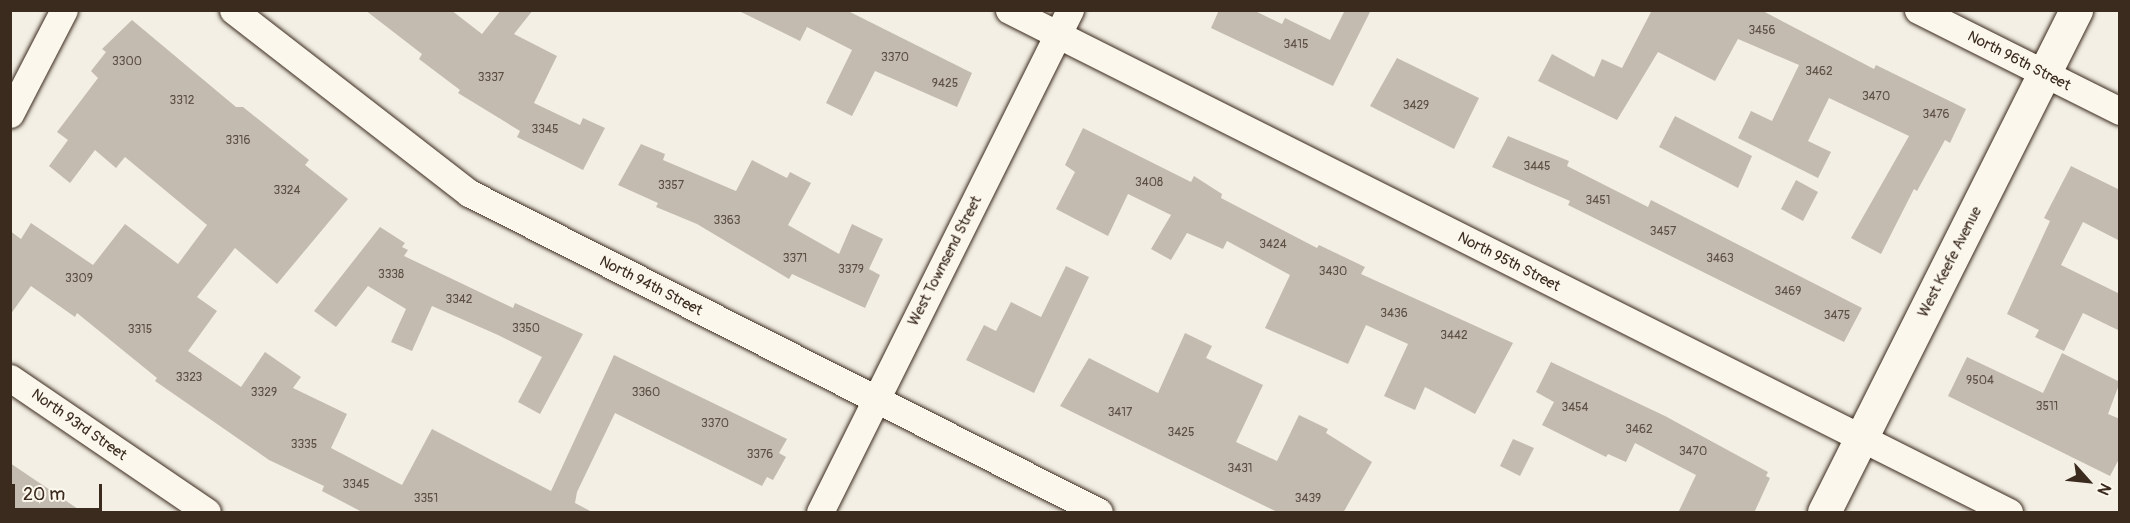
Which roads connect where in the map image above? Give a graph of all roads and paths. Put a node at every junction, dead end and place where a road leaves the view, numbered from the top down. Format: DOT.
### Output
graph roads {
  1 [pos="64,10"];
  2 [pos="233,10"];
  3 [pos="1009,10"];
  4 [pos="1070,10"];
  5 [pos="1918,10"];
  6 [pos="2076,10"];
  7 [pos="1058,36"];
  8 [pos="2045,75"];
  9 [pos="2120,111"];
  10 [pos="10,114"];
  11 [pos="10,378"];
  12 [pos="875,400"];
  13 [pos="1860,438"];
  14 [pos="207,513"];
  15 [pos="820,513"];
  16 [pos="1099,513"];
  17 [pos="1824,513"];
  18 [pos="2009,513"];
  1 -- 10 [label="street"];
  2 -- 12 [label="street, North 94th Street"];
  3 -- 7 [label="street, North 95th Street"];
  4 -- 7 [label="street, West Townsend Street"];
  5 -- 8 [label="street, North 96th Street"];
  6 -- 8 [label="street, West Keefe Avenue"];
  7 -- 12 [label="street, West Townsend Street"];
  7 -- 13 [label="street, North 95th Street"];
  8 -- 9 [label="street, North 96th Street"];
  8 -- 13 [label="street, West Keefe Avenue"];
  11 -- 14 [label="street, North 93rd Street"];
  12 -- 15 [label="street, West Townsend Street"];
  12 -- 16 [label="street, North 94th Street"];
  13 -- 17 [label="street, West Keefe Avenue"];
  13 -- 18 [label="street, North 95th Street"];
}
